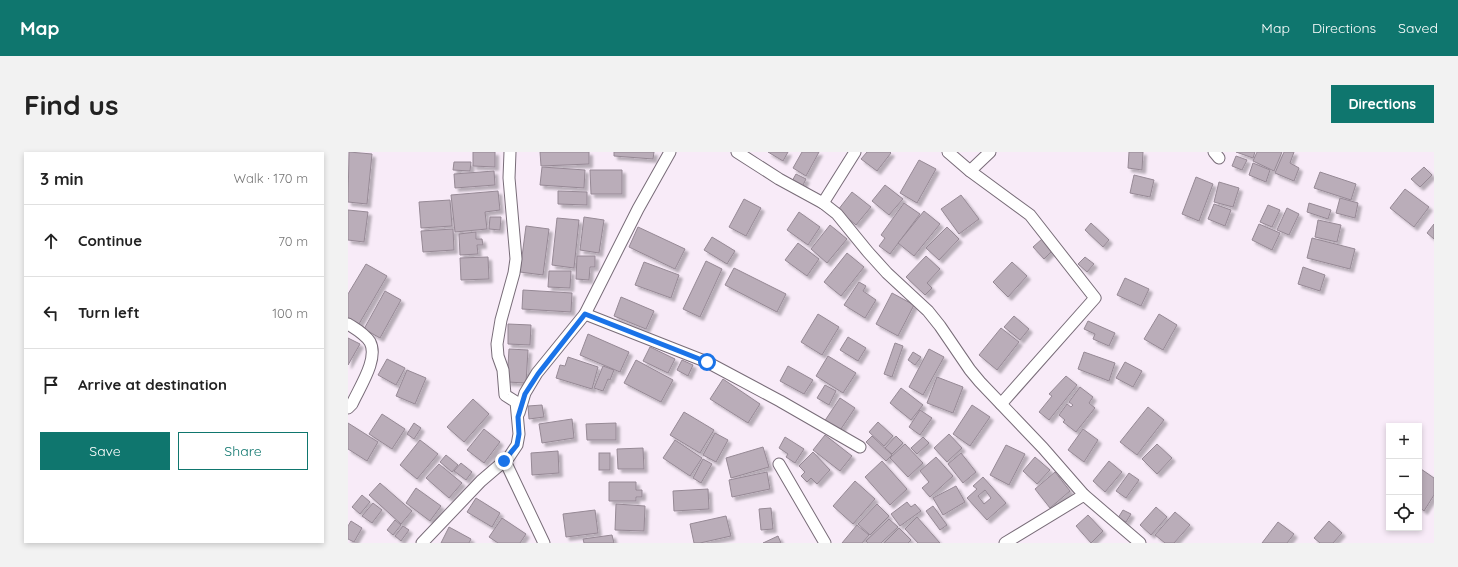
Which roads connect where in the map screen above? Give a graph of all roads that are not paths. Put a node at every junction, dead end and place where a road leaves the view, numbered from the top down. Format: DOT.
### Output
graph roads {
  1 [pos="510,152"];
  2 [pos="670,152"];
  3 [pos="737,152"];
  4 [pos="855,152"];
  5 [pos="948,152"];
  6 [pos="990,152"];
  7 [pos="970,171"];
  8 [pos="823,203"];
  9 [pos="585,314"];
  10 [pos="348,324"];
  11 [pos="562,331"];
  12 [pos="1001,404"];
  13 [pos="348,408"];
  14 [pos="518,417"];
  15 [pos="860,447"];
  16 [pos="504,461"];
  17 [pos="779,464"];
  18 [pos="1084,496"];
  19 [pos="422,543"];
  20 [pos="544,543"];
  21 [pos="825,543"];
  22 [pos="1005,543"];
  23 [pos="1140,543"];
  1 -- 14 [label="street"];
  2 -- 9 [label="street"];
  3 -- 8 [label="street"];
  4 -- 8 [label="street"];
  5 -- 7 [label="street"];
  6 -- 7 [label="street"];
  7 -- 12 [label="street"];
  8 -- 12 [label="street"];
  9 -- 11 [label="street"];
  9 -- 14 [label="street"];
  9 -- 15 [label="street"];
  10 -- 13 [label="street"];
  12 -- 18 [label="street"];
  14 -- 16 [label="street"];
  16 -- 19 [label="street"];
  16 -- 20 [label="street"];
  17 -- 21 [label="street"];
  18 -- 22 [label="street"];
  18 -- 23 [label="street"];
}
